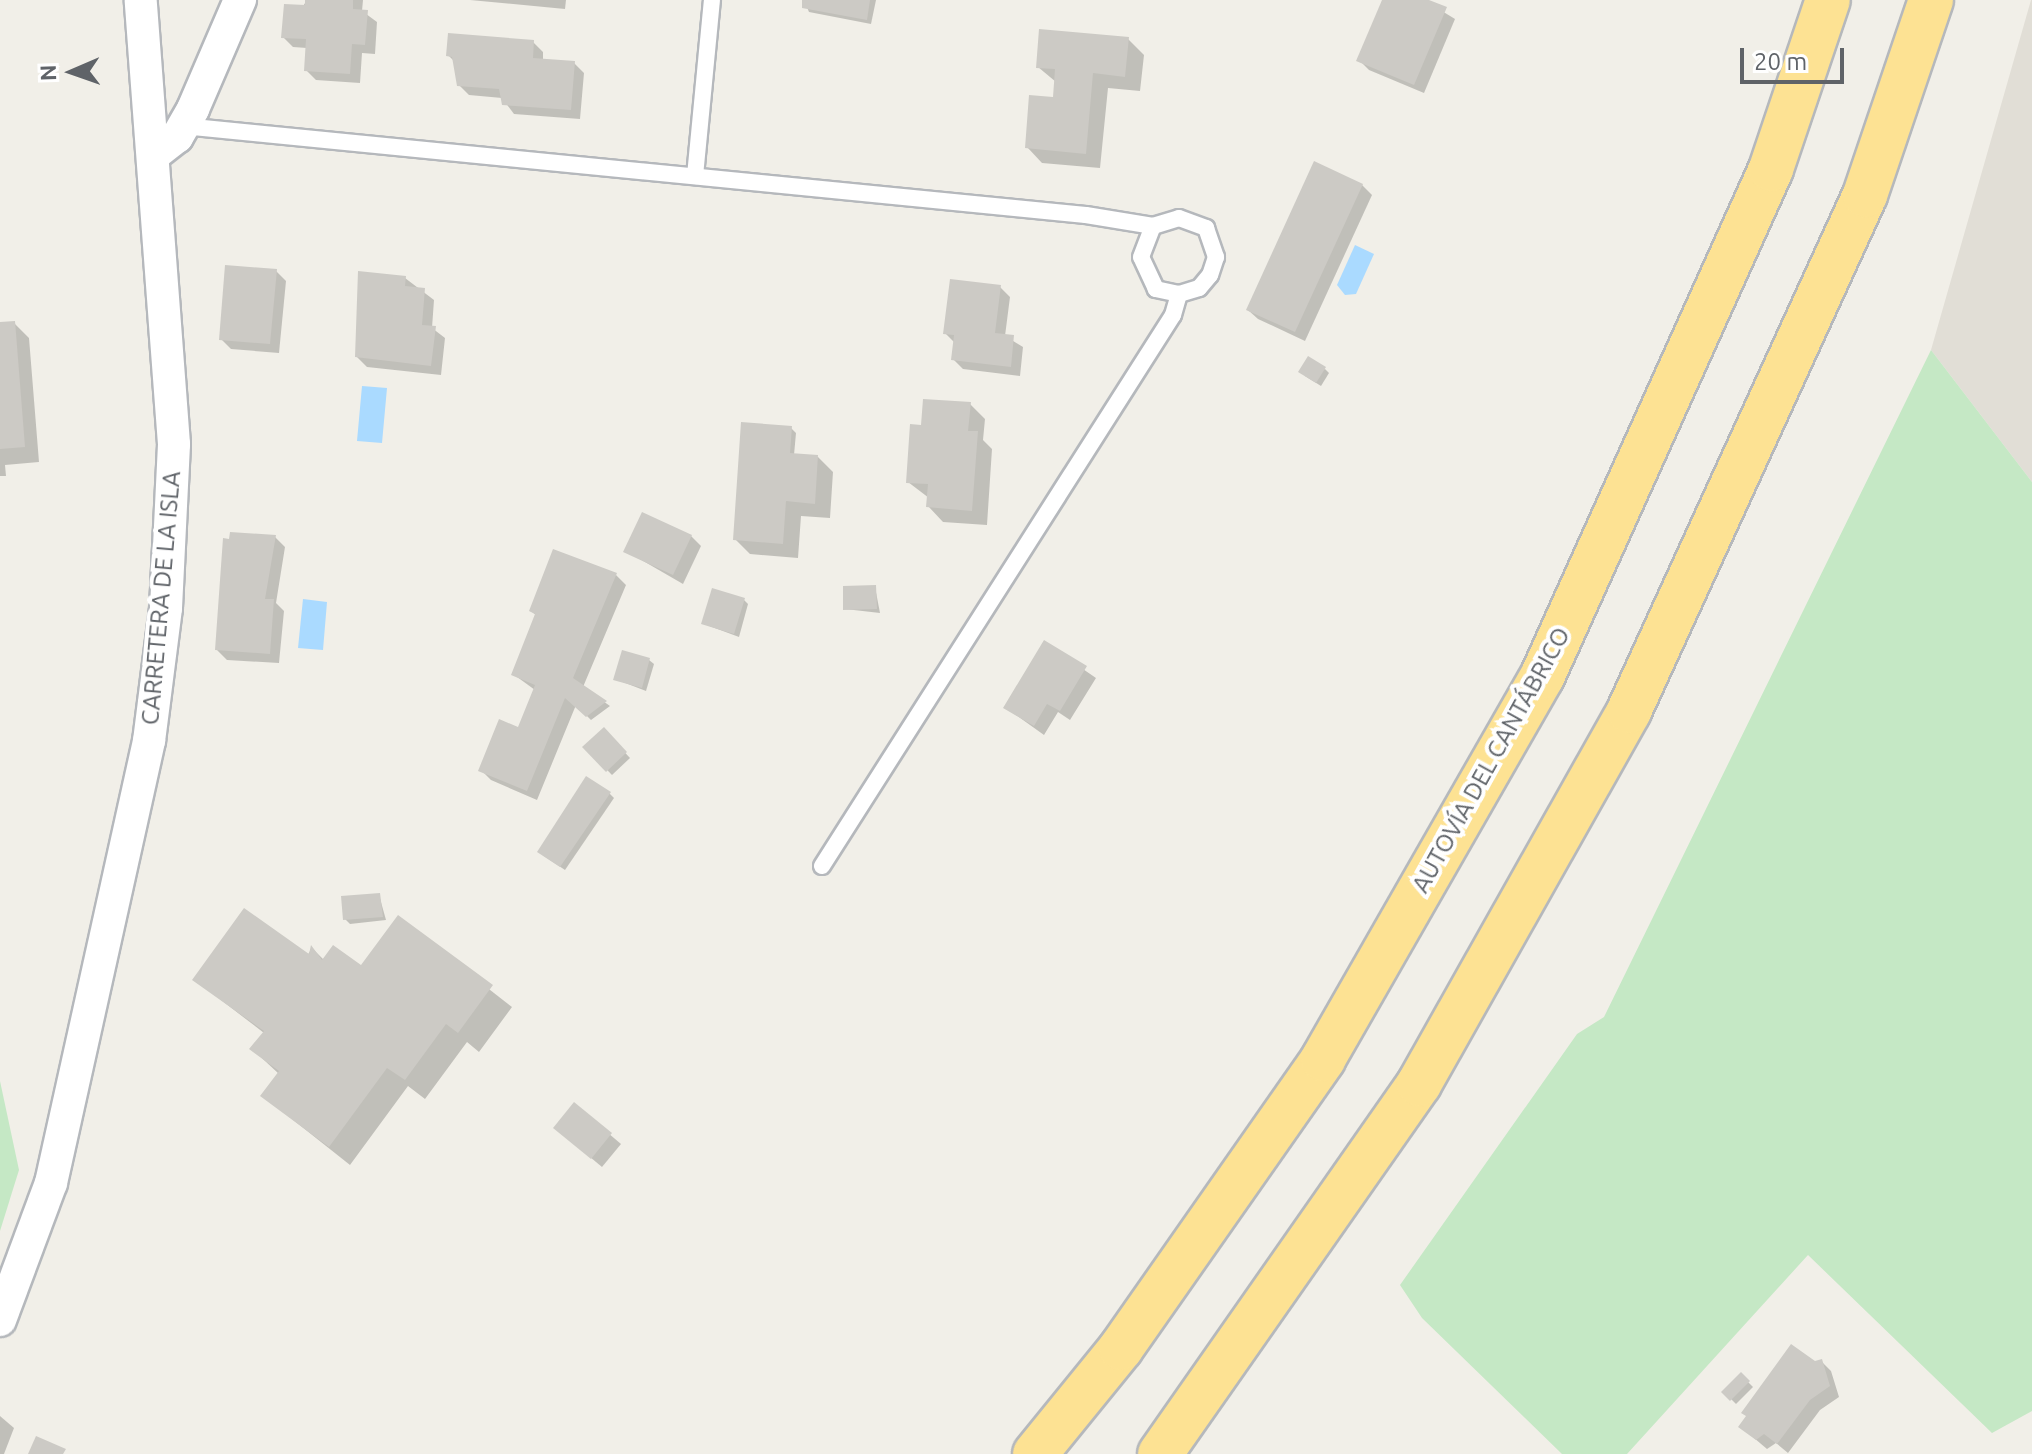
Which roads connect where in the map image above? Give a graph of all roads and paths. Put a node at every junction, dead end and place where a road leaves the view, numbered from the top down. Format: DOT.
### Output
graph roads {
  1 [pos="141,0"];
  2 [pos="240,0"];
  3 [pos="712,0"];
  4 [pos="1828,0"];
  5 [pos="1931,0"];
  6 [pos="183,126"];
  7 [pos="155,154"];
  8 [pos="695,176"];
  9 [pos="1153,226"];
  10 [pos="1179,294"];
  11 [pos="822,866"];
  12 [pos="0,1320"];
  13 [pos="1035,1454"];
  14 [pos="1160,1454"];
  1 -- 7 [label="street, CARRETERA DE LA ISLA"];
  2 -- 6 [label="street"];
  3 -- 8 [label="lane"];
  4 -- 13 [label="highway, AUTOVÍA DEL CANTÁBRICO"];
  5 -- 14 [label="highway"];
  6 -- 7 [label="street"];
  6 -- 8 [label="lane"];
  7 -- 12 [label="street, CARRETERA DE LA ISLA"];
  8 -- 9 [label="lane"];
  9 -- 10 [label="lane"];
  9 -- 10 [label="lane"];
  10 -- 11 [label="lane"];
}
